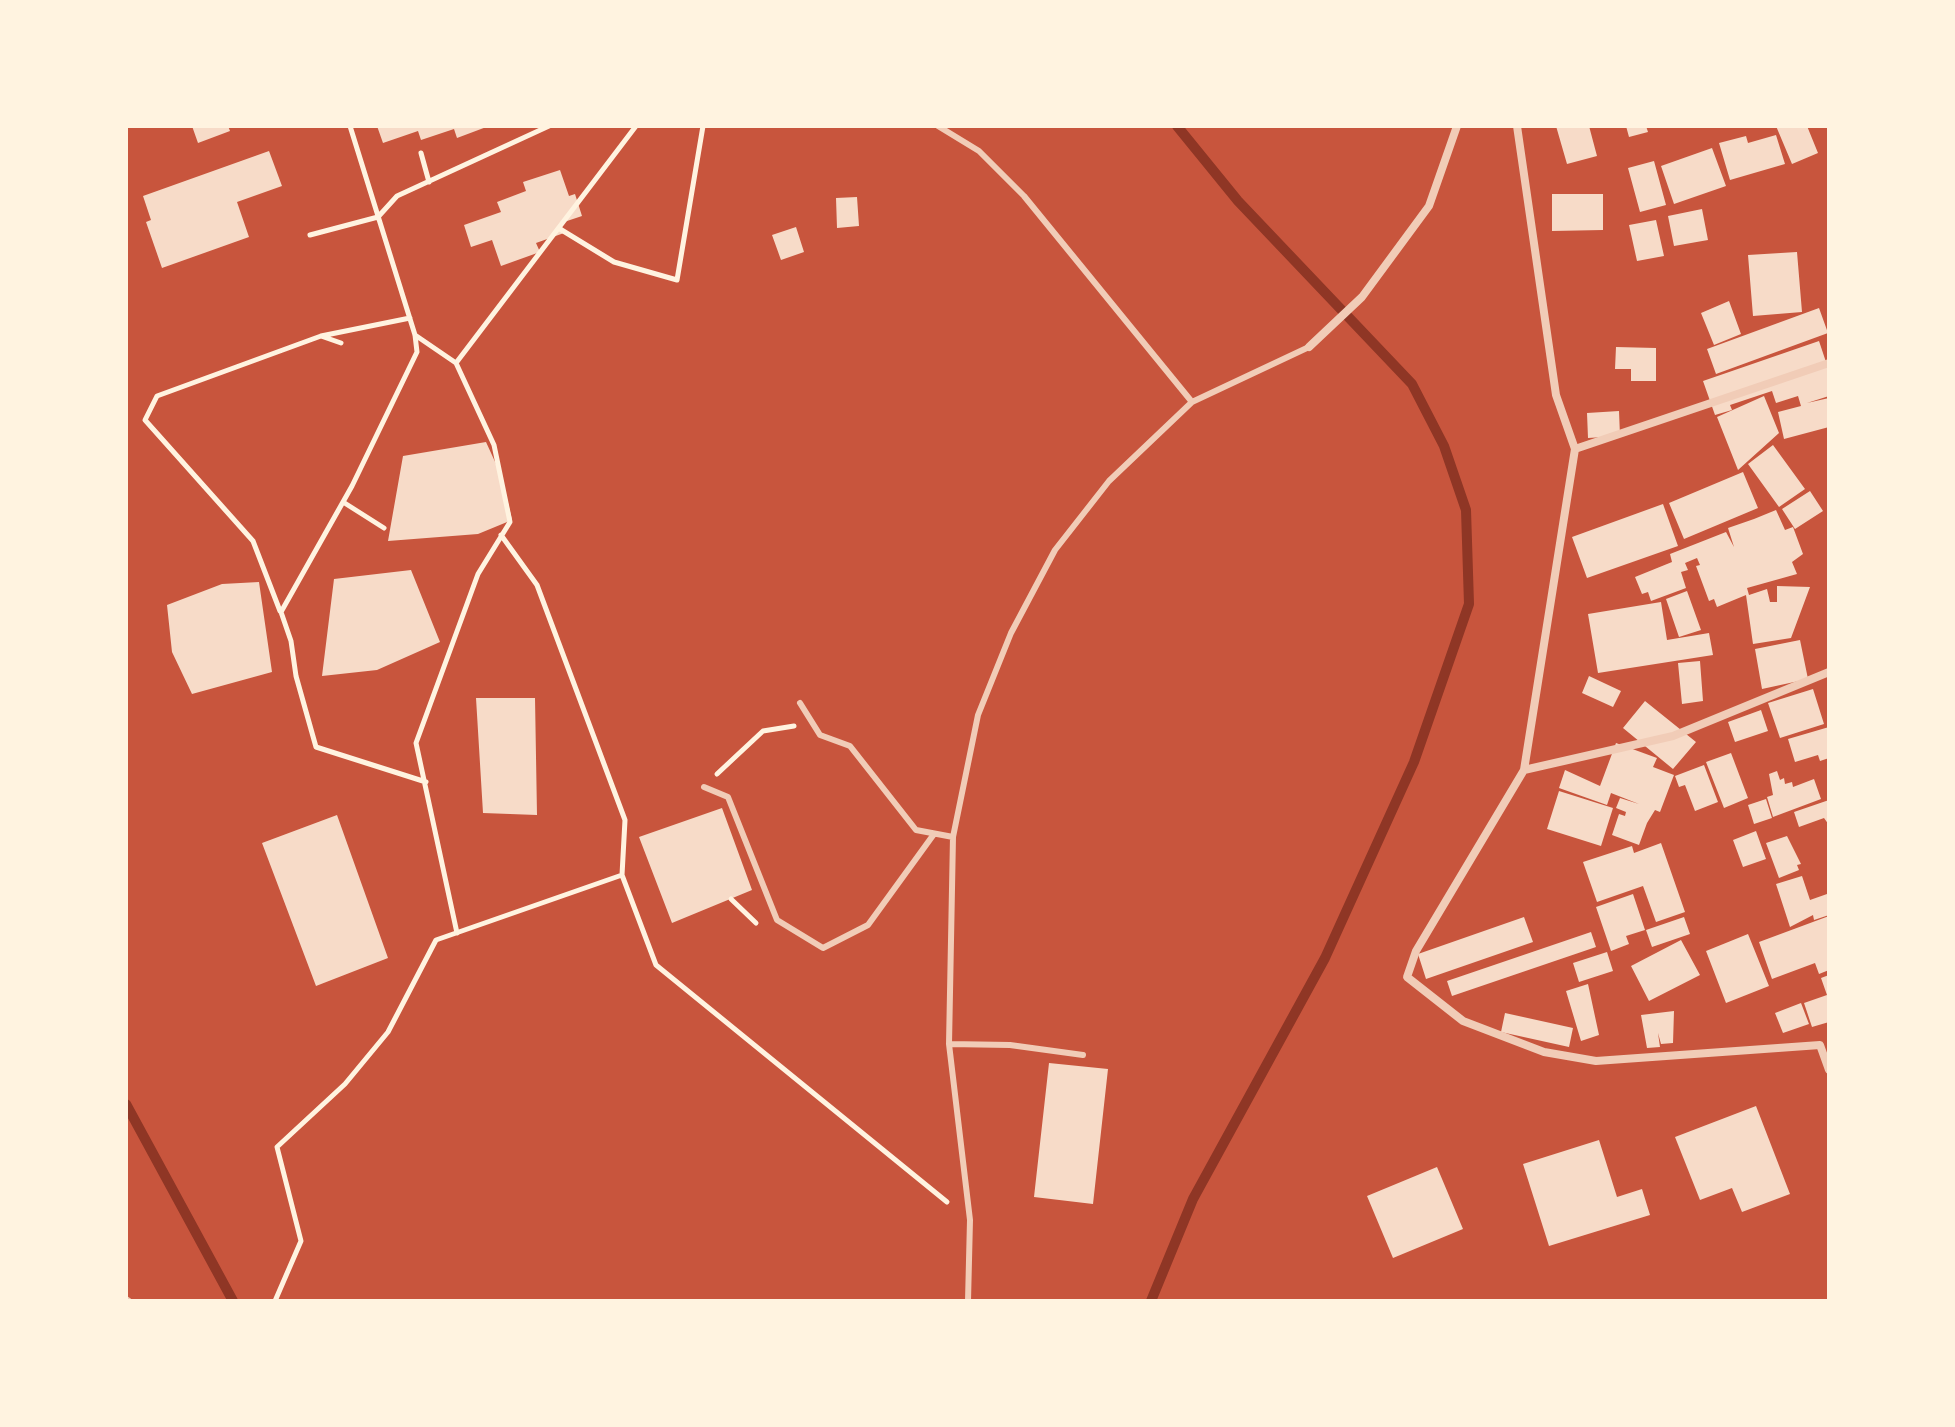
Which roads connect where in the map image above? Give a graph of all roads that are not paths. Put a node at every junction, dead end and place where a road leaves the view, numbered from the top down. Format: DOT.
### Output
graph roads {
  1 [pos="938,126"];
  2 [pos="1457,126"];
  3 [pos="1517,126"];
  4 [pos="1309,347"];
  5 [pos="1829,363"];
  6 [pos="1192,402"];
  7 [pos="1575,449"];
  8 [pos="1829,672"];
  9 [pos="800,703"];
  10 [pos="1524,770"];
  11 [pos="704,787"];
  12 [pos="934,834"];
  13 [pos="953,837"];
  14 [pos="949,1044"];
  15 [pos="1083,1055"];
  16 [pos="1829,1070"];
  17 [pos="968,1301"];
  1 -- 6 [label="lane"];
  2 -- 4 [label="street"];
  3 -- 7 [label="street"];
  4 -- 6 [label="lane"];
  5 -- 7 [label="street"];
  6 -- 13 [label="lane"];
  7 -- 10 [label="street"];
  8 -- 10 [label="street"];
  9 -- 12 [label="lane"];
  10 -- 16 [label="street"];
  11 -- 12 [label="lane"];
  12 -- 13 [label="lane"];
  13 -- 14 [label="lane"];
  14 -- 15 [label="lane"];
  14 -- 17 [label="lane"];
}
